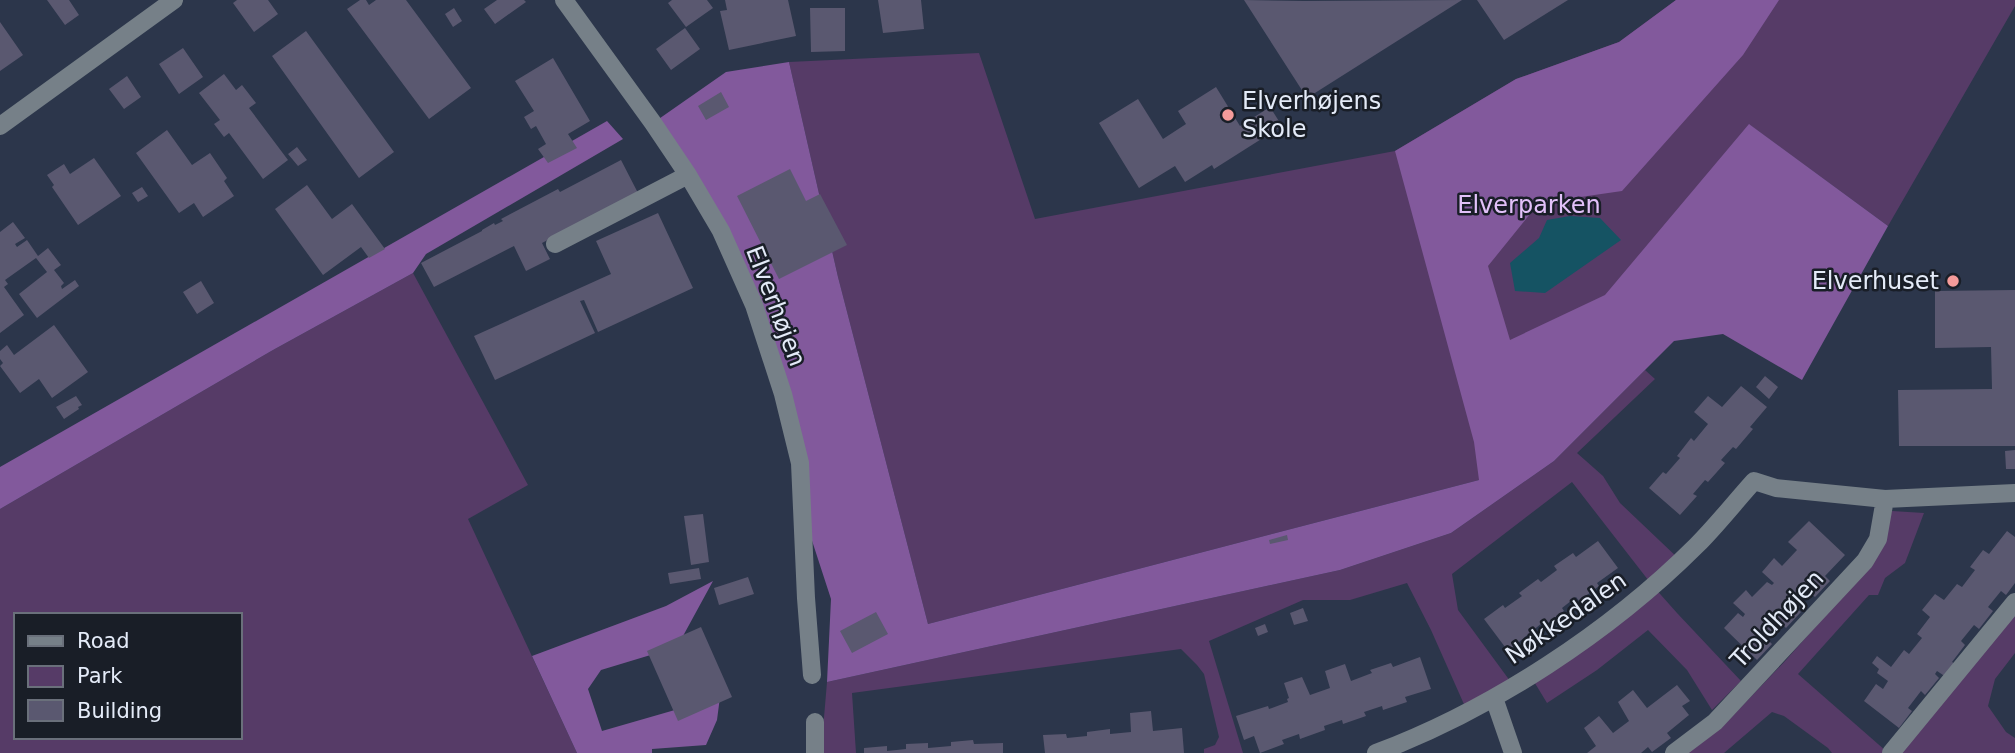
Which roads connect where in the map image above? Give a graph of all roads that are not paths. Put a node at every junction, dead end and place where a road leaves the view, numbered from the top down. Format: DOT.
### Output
graph roads {
  1 [pos="174,0"];
  2 [pos="564,0"];
  3 [pos="0,126"];
  4 [pos="688,175"];
  5 [pos="555,244"];
  6 [pos="2015,494"];
  7 [pos="1885,499"];
  8 [pos="2015,602"];
  9 [pos="812,675"];
  10 [pos="1493,698"];
  11 [pos="815,722"];
  12 [pos="815,753"];
  13 [pos="1376,753"];
  14 [pos="1513,753"];
  15 [pos="1674,753"];
  16 [pos="1891,753"];
  1 -- 3 [label="street"];
  2 -- 4 [label="street, Elverhøjen"];
  4 -- 5 [label="street"];
  4 -- 9 [label="street, Elverhøjen"];
  6 -- 7 [label="street"];
  7 -- 10 [label="street, Nøkkedalen"];
  7 -- 15 [label="street, Troldhøjen"];
  8 -- 16 [label="street"];
  10 -- 13 [label="street, Nøkkedalen"];
  10 -- 14 [label="street"];
  11 -- 12 [label="street"];
}
